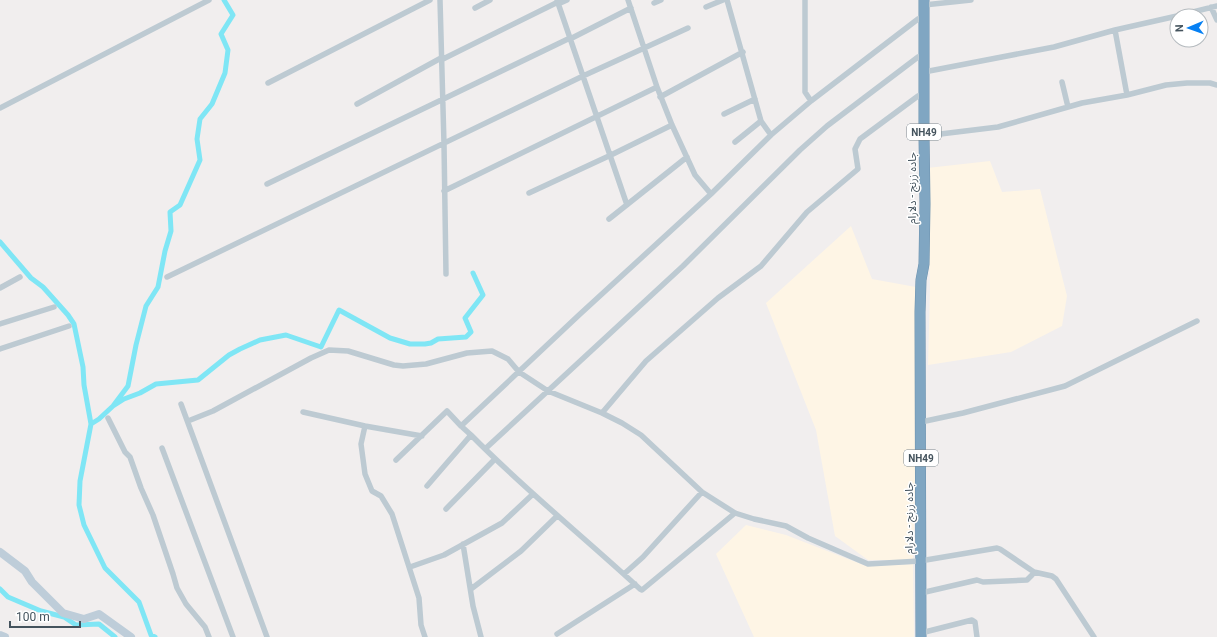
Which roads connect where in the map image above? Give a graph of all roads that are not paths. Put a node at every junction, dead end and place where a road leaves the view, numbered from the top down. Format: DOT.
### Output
graph roads {
  1 [pos="209,0"];
  2 [pos="430,0"];
  3 [pos="440,0"];
  4 [pos="490,0"];
  5 [pos="567,0"];
  6 [pos="628,0"];
  7 [pos="661,0"];
  8 [pos="723,0"];
  9 [pos="727,0"];
  10 [pos="805,0"];
  11 [pos="971,0"];
  12 [pos="558,2"];
  13 [pos="922,2"];
  14 [pos="654,4"];
  15 [pos="1214,7"];
  16 [pos="475,8"];
  17 [pos="631,8"];
  18 [pos="706,8"];
  19 [pos="1169,18"];
  20 [pos="918,19"];
  21 [pos="1217,20"];
  22 [pos="688,28"];
  23 [pos="1115,30"];
  24 [pos="570,38"];
  25 [pos="644,48"];
  26 [pos="743,52"];
  27 [pos="918,58"];
  28 [pos="441,59"];
  29 [pos="924,72"];
  30 [pos="582,76"];
  31 [pos="1062,82"];
  32 [pos="268,83"];
  33 [pos="1217,85"];
  34 [pos="656,88"];
  35 [pos="1127,95"];
  36 [pos="918,96"];
  37 [pos="660,97"];
  38 [pos="442,99"];
  39 [pos="755,99"];
  40 [pos="811,101"];
  41 [pos="357,104"];
  42 [pos="1068,107"];
  43 [pos="0,108"];
  44 [pos="724,114"];
  45 [pos="596,116"];
  46 [pos="761,121"];
  47 [pos="672,125"];
  48 [pos="771,135"];
  49 [pos="924,136"];
  50 [pos="735,142"];
  51 [pos="444,144"];
  52 [pos="611,155"];
  53 [pos="687,157"];
  54 [pos="267,184"];
  55 [pos="444,191"];
  56 [pos="530,193"];
  57 [pos="711,194"];
  58 [pos="627,205"];
  59 [pos="609,219"];
  60 [pos="446,274"];
  61 [pos="20,277"];
  62 [pos="167,277"];
  63 [pos="921,280"];
  64 [pos="0,288"];
  65 [pos="54,307"];
  66 [pos="1197,321"];
  67 [pos="0,324"];
  68 [pos="69,326"];
  69 [pos="0,349"];
  70 [pos="519,372"];
  71 [pos="548,390"];
  72 [pos="181,404"];
  73 [pos="303,412"];
  74 [pos="602,413"];
  75 [pos="108,418"];
  76 [pos="188,422"];
  77 [pos="921,422"];
  78 [pos="365,426"];
  79 [pos="460,426"];
  80 [pos="471,435"];
  81 [pos="422,436"];
  82 [pos="162,448"];
  83 [pos="485,449"];
  84 [pos="396,460"];
  85 [pos="495,460"];
  86 [pos="427,486"];
  87 [pos="702,492"];
  88 [pos="533,494"];
  89 [pos="446,509"];
  90 [pos="735,513"];
  91 [pos="557,516"];
  92 [pos="463,544"];
  93 [pos="0,552"];
  94 [pos="920,561"];
  95 [pos="410,567"];
  96 [pos="1034,572"];
  97 [pos="624,574"];
  98 [pos="635,584"];
  99 [pos="471,589"];
  100 [pos="921,593"];
  101 [pos="558,634"];
  102 [pos="0,635"];
  103 [pos="921,635"];
  104 [pos="5,637"];
  105 [pos="131,637"];
  106 [pos="209,637"];
  107 [pos="233,637"];
  108 [pos="267,637"];
  109 [pos="425,637"];
  110 [pos="481,637"];
  111 [pos="977,637"];
  112 [pos="1094,637"];
  1 -- 43 [label="street"];
  2 -- 32 [label="street"];
  3 -- 28 [label="street"];
  4 -- 16 [label="street"];
  5 -- 12 [label="street"];
  6 -- 17 [label="street"];
  7 -- 14 [label="street"];
  8 -- 18 [label="street"];
  9 -- 26 [label="street"];
  10 -- 40 [label="street"];
  11 -- 13 [label="street"];
  12 -- 24 [label="street"];
  12 -- 28 [label="street"];
  13 -- 20 [label="highway, جاده زرنج - دلارام / NH49"];
  13 -- 29 [label="highway, جاده زرنج - دلارام / NH49"];
  15 -- 21 [label="street"];
  17 -- 24 [label="street"];
  17 -- 25 [label="street"];
  19 -- 23 [label="street"];
  20 -- 27 [label="highway, جاده زرنج - دلارام / NH49"];
  20 -- 40 [label="street"];
  22 -- 25 [label="street"];
  23 -- 29 [label="street"];
  23 -- 35 [label="street"];
  24 -- 30 [label="street"];
  24 -- 38 [label="street"];
  25 -- 30 [label="street"];
  25 -- 34 [label="street"];
  26 -- 37 [label="street"];
  26 -- 39 [label="street"];
  27 -- 36 [label="highway, جاده زرنج - دلارام / NH49"];
  27 -- 71 [label="street"];
  28 -- 38 [label="street"];
  28 -- 41 [label="street"];
  29 -- 49 [label="highway, جاده زرنج - دلارام / NH49"];
  30 -- 45 [label="street"];
  30 -- 51 [label="street"];
  31 -- 42 [label="street"];
  33 -- 35 [label="street"];
  34 -- 37 [label="street"];
  34 -- 45 [label="street"];
  35 -- 42 [label="street"];
  36 -- 63 [label="highway, جاده زرنج - دلارام / NH49"];
  36 -- 74 [label="street"];
  37 -- 47 [label="street"];
  38 -- 51 [label="street"];
  38 -- 54 [label="street"];
  39 -- 44 [label="street"];
  39 -- 46 [label="street"];
  40 -- 48 [label="street"];
  42 -- 49 [label="street"];
  45 -- 52 [label="street"];
  45 -- 55 [label="street"];
  46 -- 48 [label="street"];
  46 -- 50 [label="street"];
  47 -- 52 [label="street"];
  47 -- 53 [label="street"];
  48 -- 57 [label="street"];
  49 -- 63 [label="highway, جاده زرنج - دلارام / NH49"];
  51 -- 55 [label="street"];
  51 -- 62 [label="street"];
  52 -- 56 [label="street"];
  52 -- 58 [label="street"];
  53 -- 57 [label="street"];
  53 -- 58 [label="street"];
  55 -- 60 [label="street"];
  57 -- 70 [label="street"];
  58 -- 59 [label="street"];
  61 -- 64 [label="street"];
  63 -- 77 [label="highway, جاده زرنج - دلارام / NH49"];
  65 -- 67 [label="street"];
  66 -- 77 [label="street"];
  68 -- 69 [label="street"];
  70 -- 71 [label="street"];
  70 -- 76 [label="street"];
  70 -- 79 [label="street"];
  71 -- 74 [label="street"];
  71 -- 83 [label="street"];
  72 -- 76 [label="street"];
  73 -- 78 [label="street"];
  74 -- 87 [label="street"];
  75 -- 106 [label="street"];
  76 -- 108 [label="street"];
  77 -- 94 [label="highway, جاده زرنج - دلارام / NH49"];
  78 -- 81 [label="street"];
  78 -- 95 [label="street"];
  79 -- 80 [label="street"];
  79 -- 81 [label="street"];
  80 -- 83 [label="street"];
  80 -- 86 [label="street"];
  81 -- 84 [label="street"];
  82 -- 107 [label="street"];
  83 -- 85 [label="street"];
  85 -- 88 [label="street"];
  85 -- 89 [label="street"];
  87 -- 90 [label="street"];
  87 -- 97 [label="street"];
  88 -- 91 [label="street"];
  88 -- 92 [label="street"];
  90 -- 94 [label="street"];
  90 -- 98 [label="street"];
  91 -- 97 [label="street"];
  91 -- 99 [label="street"];
  92 -- 95 [label="street"];
  92 -- 99 [label="street"];
  93 -- 105 [label="street"];
  94 -- 96 [label="street"];
  94 -- 100 [label="highway, جاده زرنج - دلارام / NH49"];
  95 -- 109 [label="street"];
  96 -- 100 [label="street"];
  96 -- 112 [label="street"];
  97 -- 98 [label="street"];
  98 -- 101 [label="street"];
  99 -- 110 [label="street"];
  100 -- 103 [label="highway, جاده زرنج - دلارام / NH49"];
  102 -- 104 [label="street"];
  103 -- 111 [label="street"];
}
